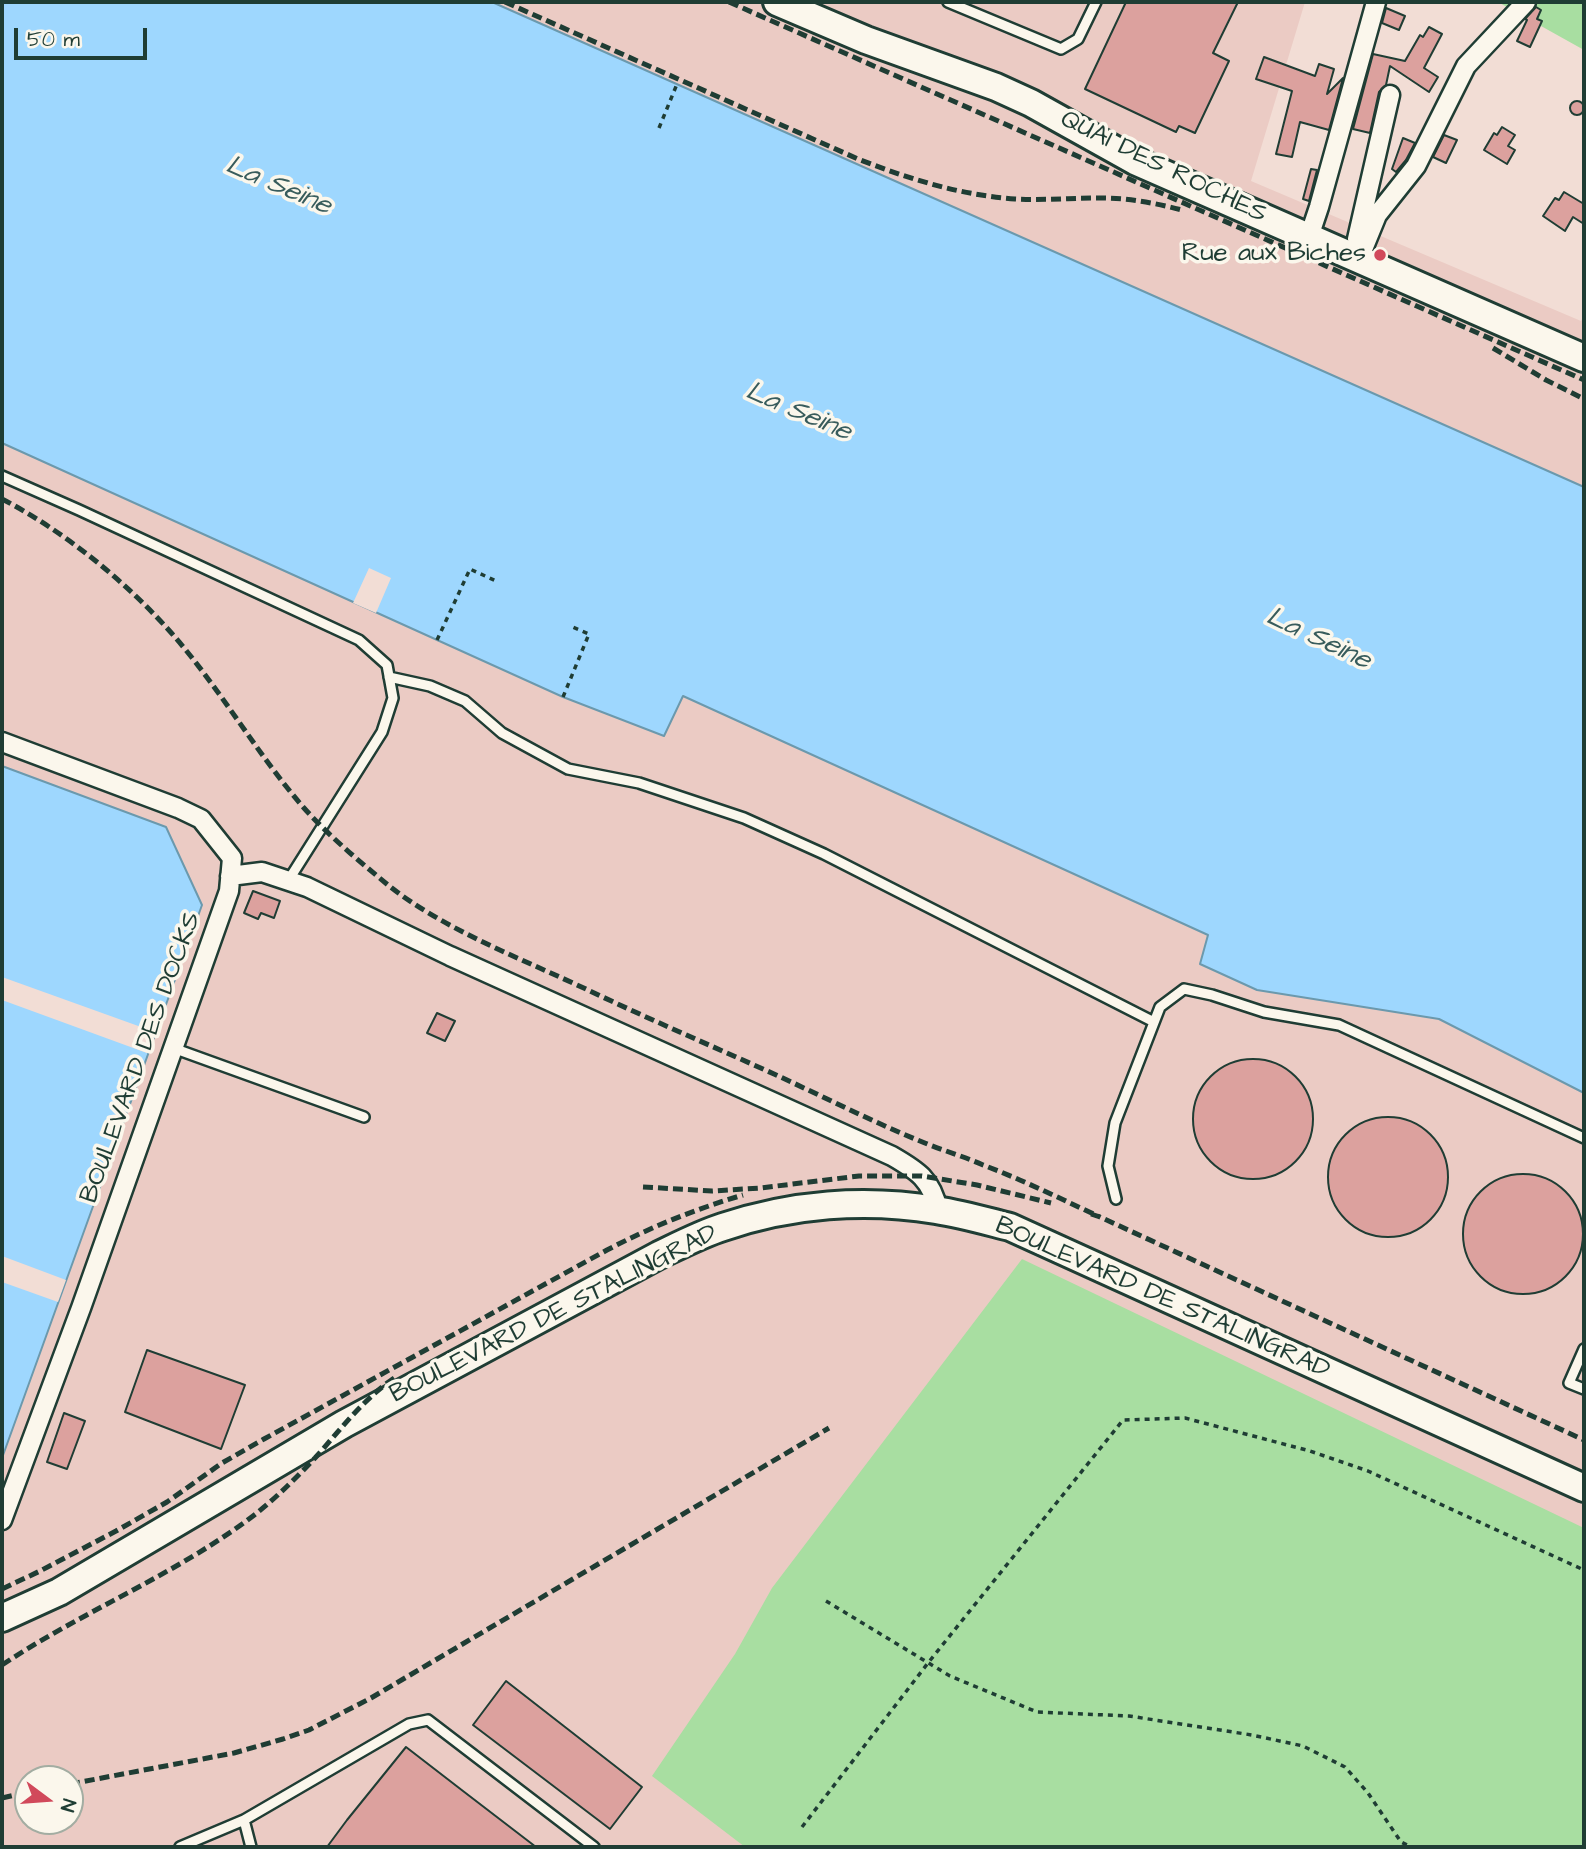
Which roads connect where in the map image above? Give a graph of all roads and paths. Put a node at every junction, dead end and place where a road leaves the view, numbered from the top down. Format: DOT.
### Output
graph roads {
  1 [pos="777,2"];
  2 [pos="948,2"];
  3 [pos="1096,2"];
  4 [pos="1376,2"];
  5 [pos="1526,2"];
  6 [pos="677,83"];
  7 [pos="1390,95"];
  8 [pos="659,128"];
  9 [pos="1309,237"];
  10 [pos="1355,257"];
  11 [pos="1584,358"];
  12 [pos="2,477"];
  13 [pos="496,581"];
  14 [pos="570,626"];
  15 [pos="437,640"];
  16 [pos="389,677"];
  17 [pos="563,697"];
  18 [pos="2,742"];
  19 [pos="230,876"];
  20 [pos="288,881"];
  21 [pos="1154,1022"];
  22 [pos="173,1048"];
  23 [pos="364,1117"];
  24 [pos="1584,1138"];
  25 [pos="1116,1199"];
  26 [pos="938,1210"];
  27 [pos="1584,1349"];
  28 [pos="1584,1389"];
  29 [pos="1584,1488"];
  30 [pos="2,1521"];
  31 [pos="1584,1570"];
  32 [pos="826,1601"];
  33 [pos="3,1620"];
  34 [pos="928,1663"];
  35 [pos="244,1820"];
  36 [pos="802,1827"];
  37 [pos="180,1847"];
  38 [pos="251,1847"];
  39 [pos="594,1847"];
  40 [pos="1411,1847"];
  1 -- 9 [label="street, QUAI DES ROCHES"];
  2 -- 3 [label="lane"];
  4 -- 9 [label="street"];
  5 -- 10 [label="street"];
  6 -- 8 [label="path"];
  7 -- 10 [label="street"];
  9 -- 10 [label="street, QUAI DES ROCHES"];
  10 -- 11 [label="street, QUAI DES ROCHES"];
  12 -- 16 [label="lane"];
  13 -- 15 [label="path"];
  14 -- 17 [label="path"];
  16 -- 20 [label="lane"];
  16 -- 21 [label="lane"];
  18 -- 19 [label="street, BOULEVARD DES DOCKS"];
  19 -- 20 [label="street"];
  19 -- 22 [label="street, BOULEVARD DES DOCKS"];
  20 -- 26 [label="street"];
  21 -- 24 [label="lane"];
  21 -- 25 [label="lane"];
  22 -- 23 [label="lane"];
  22 -- 30 [label="street, BOULEVARD DES DOCKS"];
  26 -- 29 [label="street, BOULEVARD DE STALINGRAD"];
  26 -- 33 [label="street, BOULEVARD DE STALINGRAD"];
  27 -- 28 [label="lane"];
  31 -- 34 [label="path"];
  32 -- 34 [label="path"];
  34 -- 36 [label="path"];
  34 -- 40 [label="path"];
  35 -- 37 [label="lane"];
  35 -- 38 [label="lane"];
  35 -- 39 [label="lane"];
}
